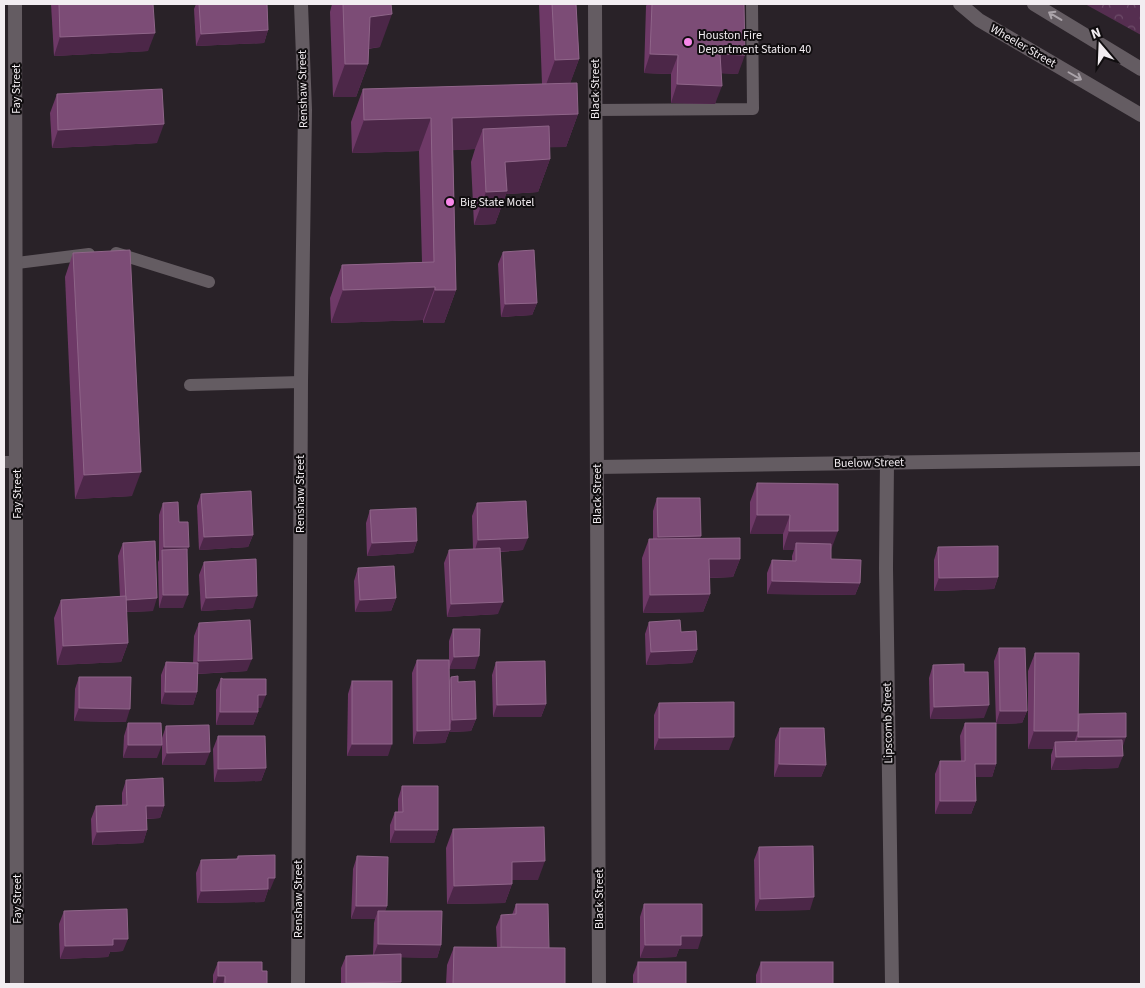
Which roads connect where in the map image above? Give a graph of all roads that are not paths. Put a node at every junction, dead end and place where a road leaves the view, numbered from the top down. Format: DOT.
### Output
graph roads {
  1 [pos="16,4"];
  2 [pos="301,4"];
  3 [pos="595,4"];
  4 [pos="752,4"];
  5 [pos="960,4"];
  6 [pos="1034,4"];
  7 [pos="1141,69"];
  8 [pos="595,110"];
  9 [pos="1141,115"];
  10 [pos="17,263"];
  11 [pos="209,282"];
  12 [pos="301,382"];
  13 [pos="190,385"];
  14 [pos="1141,459"];
  15 [pos="10,462"];
  16 [pos="887,462"];
  17 [pos="597,467"];
  18 [pos="17,984"];
  19 [pos="298,984"];
  20 [pos="599,984"];
  21 [pos="892,984"];
  1 -- 10 [label="street, Fay Street"];
  2 -- 12 [label="street, Renshaw Street"];
  3 -- 8 [label="street, Black Street"];
  4 -- 8 [label="lane"];
  5 -- 9 [label="street, Wheeler Street, one-way"];
  7 -- 6 [label="street, one-way"];
  8 -- 17 [label="street, Black Street"];
  10 -- 11 [label="lane"];
  10 -- 15 [label="street, Fay Street"];
  12 -- 13 [label="lane"];
  12 -- 19 [label="street, Renshaw Street"];
  14 -- 16 [label="street, Buelow Street"];
  15 -- 18 [label="street, Fay Street"];
  16 -- 17 [label="street, Buelow Street"];
  16 -- 21 [label="street, Lipscomb Street"];
  17 -- 20 [label="street, Black Street"];
}
